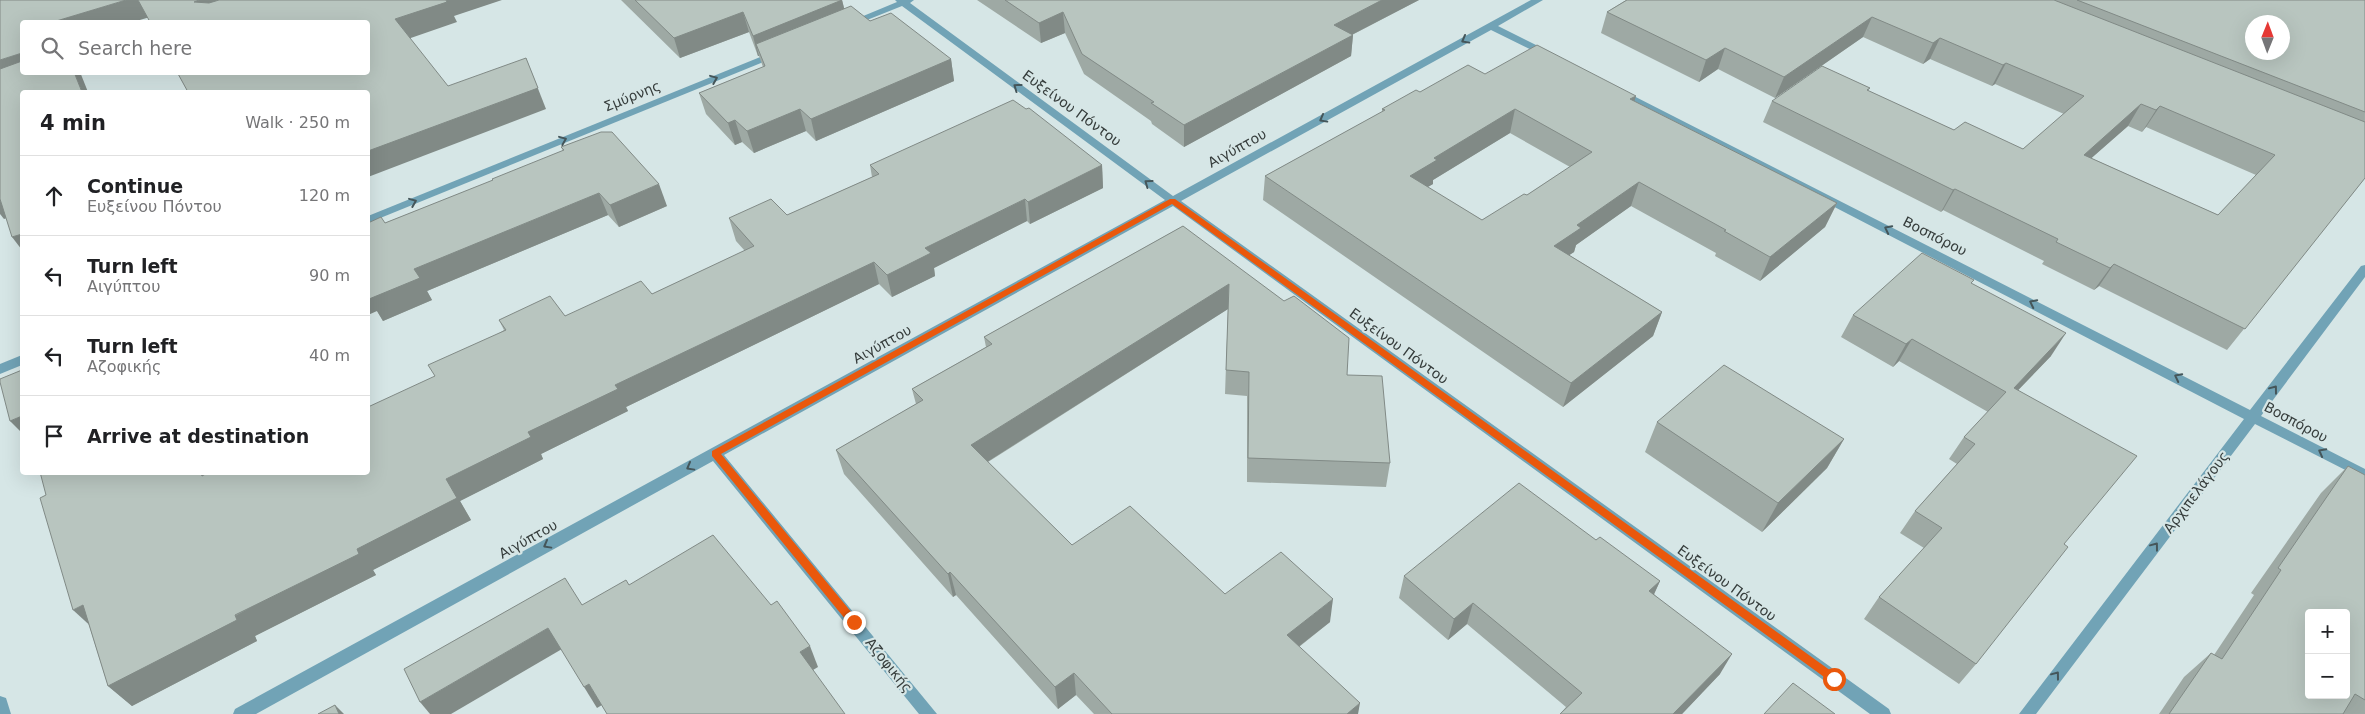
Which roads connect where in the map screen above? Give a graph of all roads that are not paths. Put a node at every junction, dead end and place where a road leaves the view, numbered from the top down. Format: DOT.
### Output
graph roads {
  1 [pos="1538,0"];
  2 [pos="904,1"];
  3 [pos="1492,26"];
  4 [pos="838,29"];
  5 [pos="783,51"];
  6 [pos="1554,58"];
  7 [pos="1607,85"];
  8 [pos="1173,201"];
  9 [pos="370,219"];
  10 [pos="2365,269"];
  11 [pos="20,361"];
  12 [pos="0,369"];
  13 [pos="2253,416"];
  14 [pos="715,454"];
  15 [pos="2365,475"];
  16 [pos="0,703"];
  17 [pos="3,714"];
  18 [pos="241,714"];
  19 [pos="930,714"];
  20 [pos="1882,714"];
  21 [pos="2027,714"];
  1 -- 3 [label="street, Αιγύπτου"];
  2 -- 4 [label="street"];
  8 -- 2 [label="street, Ευξείνου Πόντου, one-way"];
  3 -- 6 [label="street"];
  3 -- 8 [label="street, Αιγύπτου, one-way"];
  9 -- 5 [label="street, Σμύρνης, one-way"];
  13 -- 7 [label="street, Βοσπόρου, one-way"];
  8 -- 14 [label="street, Αιγύπτου"];
  8 -- 20 [label="street, Ευξείνου Πόντου"];
  13 -- 10 [label="street, Αρχιπελάγους, one-way"];
  11 -- 12 [label="street"];
  15 -- 13 [label="street, Βοσπόρου, one-way"];
  21 -- 13 [label="street, Αρχιπελάγους, one-way"];
  14 -- 18 [label="street, Αιγύπτου, one-way"];
  14 -- 19 [label="street, Αζοφικής"];
  16 -- 17 [label="street"];
}
